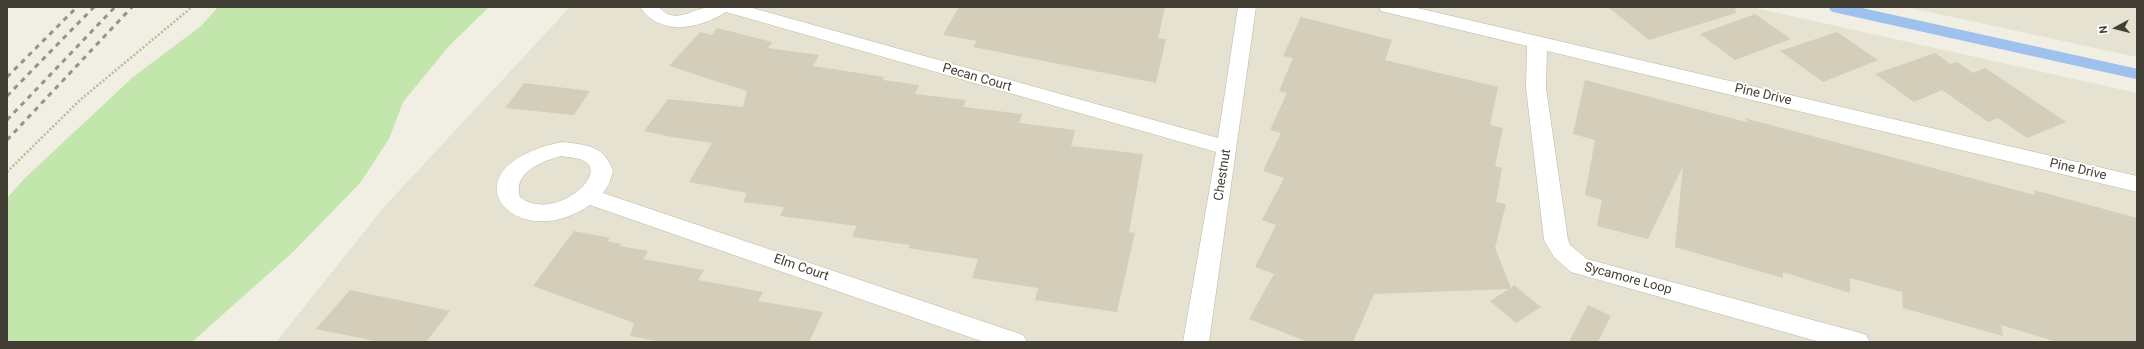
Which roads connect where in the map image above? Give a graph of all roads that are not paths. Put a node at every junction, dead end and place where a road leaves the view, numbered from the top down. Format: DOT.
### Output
graph roads {
  1 [pos="649,7"];
  2 [pos="720,7"];
  3 [pos="728,7"];
  4 [pos="1247,7"];
  5 [pos="1388,7"];
  6 [pos="1537,42"];
  7 [pos="1227,148"];
  8 [pos="2137,184"];
  9 [pos="588,196"];
  10 [pos="1014,342"];
  11 [pos="1196,342"];
  12 [pos="1857,342"];
  1 -- 2 [label="street"];
  3 -- 7 [label="street, Pecan Court"];
  4 -- 7 [label="street, Chestnut"];
  5 -- 6 [label="street, Pine Drive"];
  6 -- 8 [label="street, Pine Drive"];
  6 -- 12 [label="street, Sycamore Loop"];
  7 -- 11 [label="street, Chestnut"];
  9 -- 10 [label="street, Elm Court"];
}
